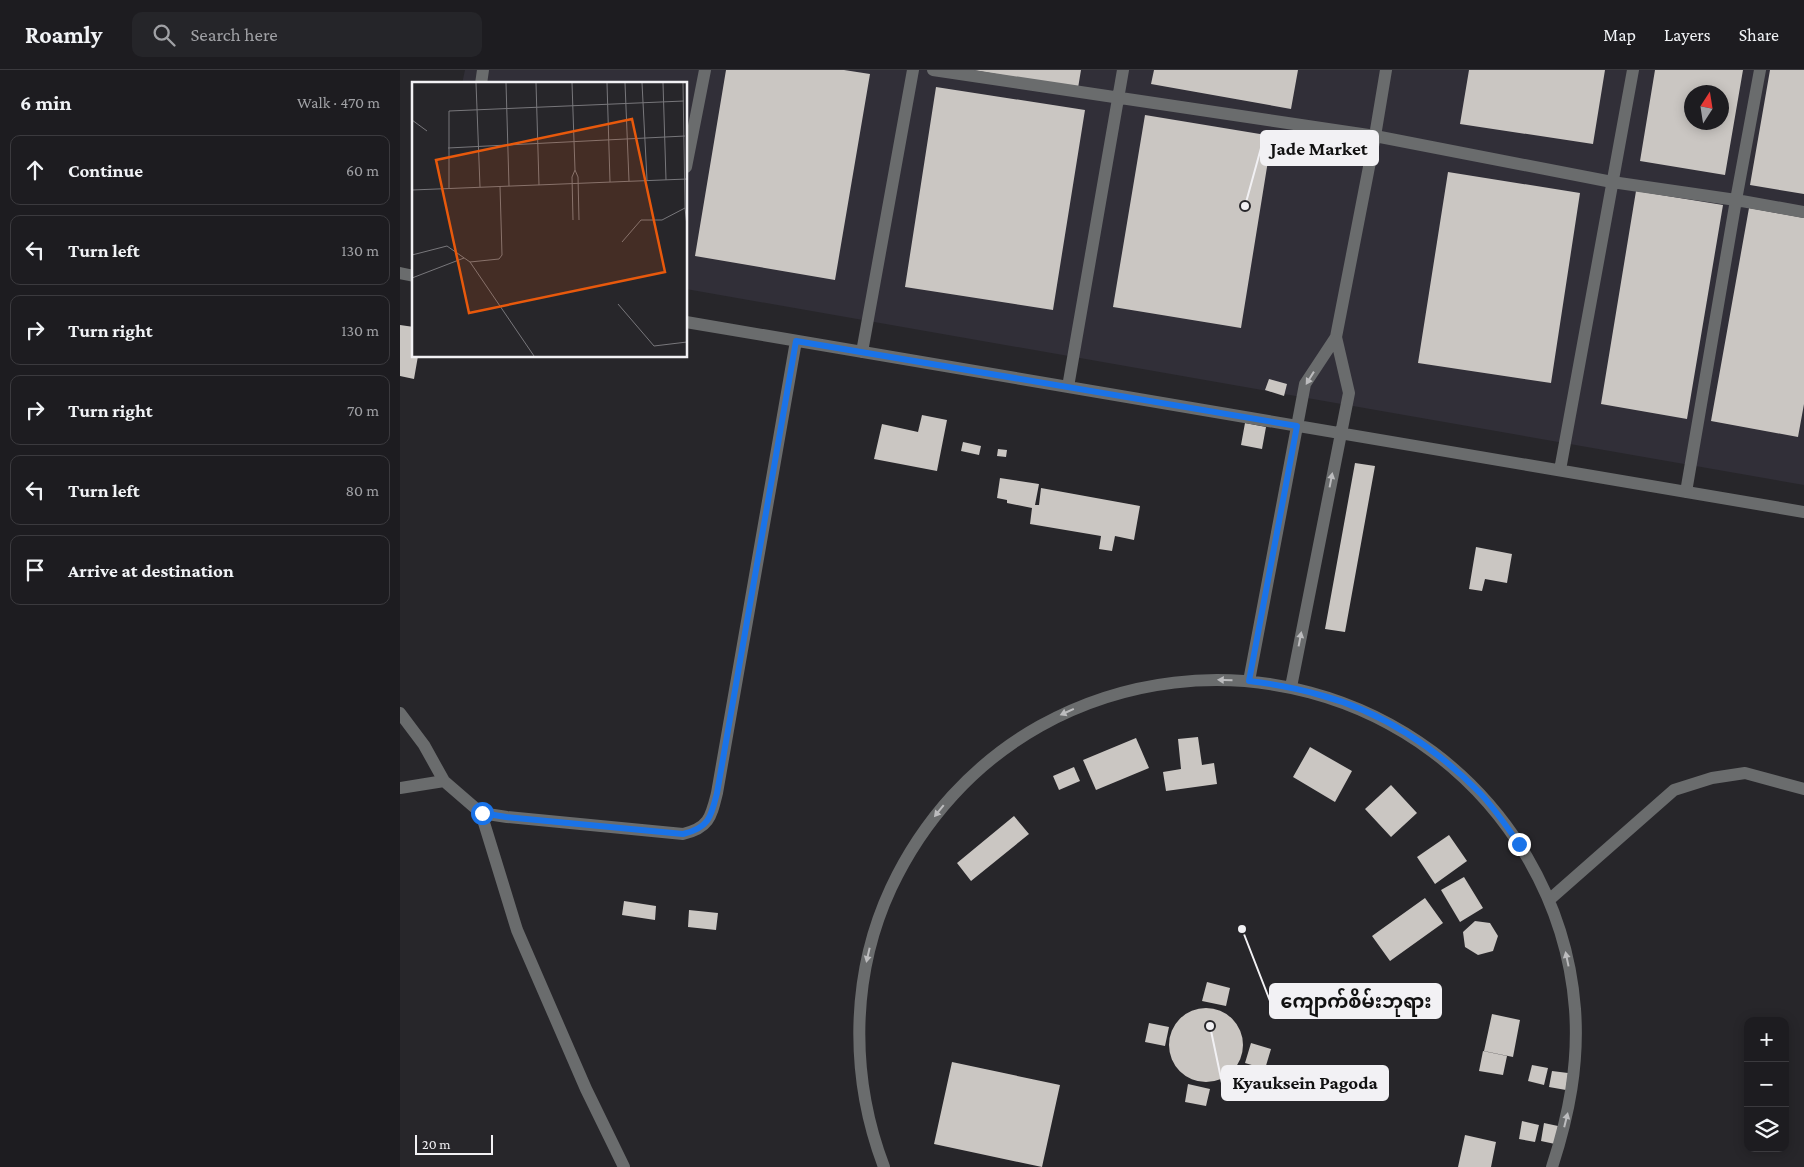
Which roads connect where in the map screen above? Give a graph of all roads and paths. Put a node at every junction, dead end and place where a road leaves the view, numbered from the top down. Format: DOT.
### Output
graph roads {
  1 [pos="705,70"];
  2 [pos="913,70"];
  3 [pos="933,70"];
  4 [pos="1123,70"];
  5 [pos="1386,70"];
  6 [pos="1633,70"];
  7 [pos="1760,70"];
  8 [pos="1118,98"];
  9 [pos="1375,136"];
  10 [pos="688,157"];
  11 [pos="1612,182"];
  12 [pos="1736,200"];
  13 [pos="1804,212"];
  14 [pos="688,322"];
  15 [pos="1336,337"];
  16 [pos="796,341"];
  17 [pos="862,352"];
  18 [pos="1068,387"];
  19 [pos="1297,426"];
  20 [pos="1340,434"];
  21 [pos="1560,470"];
  22 [pos="1686,492"];
  23 [pos="1804,512"];
  24 [pos="1249,681"];
  25 [pos="1291,687"];
  26 [pos="400,712"];
  27 [pos="444,781"];
  28 [pos="400,788"];
  29 [pos="1804,789"];
  30 [pos="482,813"];
  31 [pos="1549,900"];
  32 [pos="624,1167"];
  33 [pos="884,1167"];
  34 [pos="1552,1167"];
  1 -- 10 [label="street"];
  2 -- 17 [label="street"];
  3 -- 8 [label="street"];
  4 -- 8 [label="street"];
  5 -- 9 [label="street"];
  6 -- 11 [label="street"];
  7 -- 12 [label="street"];
  8 -- 9 [label="street"];
  8 -- 18 [label="street"];
  9 -- 11 [label="street"];
  9 -- 15 [label="street"];
  11 -- 12 [label="street"];
  11 -- 21 [label="street"];
  12 -- 13 [label="street"];
  12 -- 22 [label="street"];
  14 -- 16 [label="street"];
  15 -- 19 [label="street, one-way"];
  15 -- 20 [label="street"];
  16 -- 17 [label="street"];
  16 -- 30 [label="street"];
  17 -- 18 [label="street"];
  18 -- 19 [label="street"];
  19 -- 20 [label="street"];
  19 -- 24 [label="street"];
  20 -- 21 [label="street"];
  25 -- 20 [label="street, one-way"];
  21 -- 22 [label="street"];
  22 -- 23 [label="street"];
  24 -- 25 [label="street"];
  24 -- 33 [label="street, one-way"];
  25 -- 31 [label="street"];
  26 -- 27 [label="street"];
  27 -- 28 [label="street"];
  27 -- 30 [label="street"];
  29 -- 31 [label="street"];
  30 -- 32 [label="street"];
  34 -- 31 [label="street, one-way"];
}
